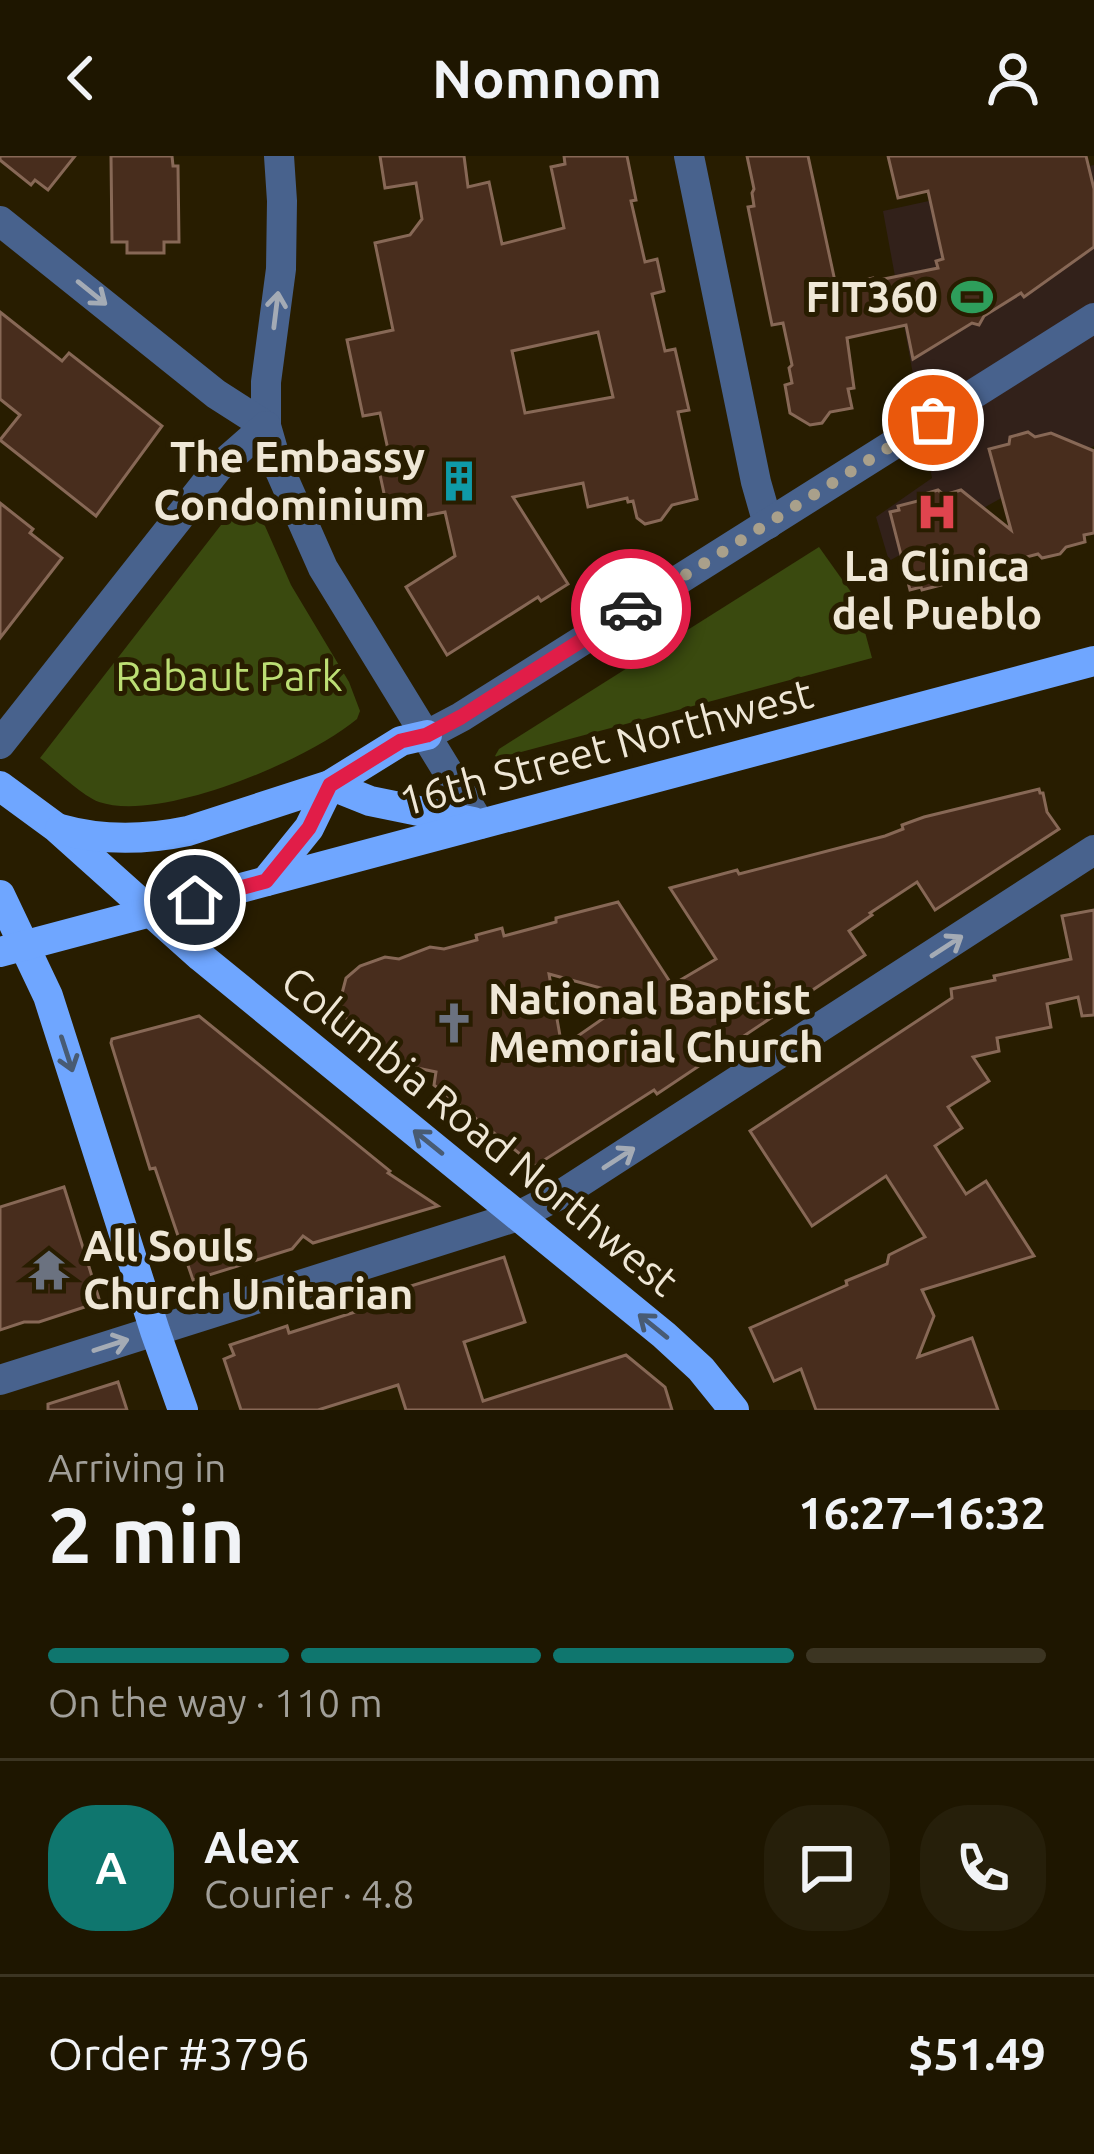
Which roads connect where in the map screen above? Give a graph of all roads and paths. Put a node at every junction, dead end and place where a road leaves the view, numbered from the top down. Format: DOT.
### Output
graph roads {
  1 [pos="279,156"];
  2 [pos="688,156"];
  3 [pos="0,220"];
  4 [pos="1094,318"];
  5 [pos="266,426"];
  6 [pos="768,524"];
  7 [pos="1094,661"];
  8 [pos="427,735"];
  9 [pos="0,744"];
  10 [pos="330,785"];
  11 [pos="0,786"];
  12 [pos="480,824"];
  13 [pos="57,828"];
  14 [pos="1094,850"];
  15 [pos="266,881"];
  16 [pos="0,895"];
  17 [pos="150,912"];
  18 [pos="12,949"];
  19 [pos="518,1216"];
  20 [pos="155,1331"];
  21 [pos="0,1380"];
  22 [pos="183,1410"];
  23 [pos="734,1410"];
  5 -- 1 [label="street, one-way"];
  2 -- 6 [label="street"];
  3 -- 5 [label="street, one-way"];
  4 -- 6 [label="street"];
  5 -- 8 [label="street"];
  5 -- 9 [label="street"];
  6 -- 8 [label="street"];
  7 -- 12 [label="main road, 16th Street Northwest"];
  8 -- 10 [label="main road"];
  8 -- 12 [label="street"];
  10 -- 12 [label="main road"];
  10 -- 13 [label="main road"];
  10 -- 15 [label="main road"];
  11 -- 13 [label="main road, Columbia Road Northwest"];
  12 -- 15 [label="main road, 16th Street Northwest"];
  13 -- 17 [label="main road, Columbia Road Northwest"];
  19 -- 14 [label="street, one-way"];
  15 -- 17 [label="main road, 16th Street Northwest"];
  16 -- 18 [label="main road"];
  17 -- 18 [label="main road, 16th Street Northwest"];
  19 -- 17 [label="main road, Columbia Road Northwest, one-way"];
  18 -- 20 [label="main road, one-way"];
  19 -- 20 [label="street"];
  23 -- 19 [label="main road, Columbia Road Northwest, one-way"];
  21 -- 20 [label="street, one-way"];
  20 -- 22 [label="main road"];
}
